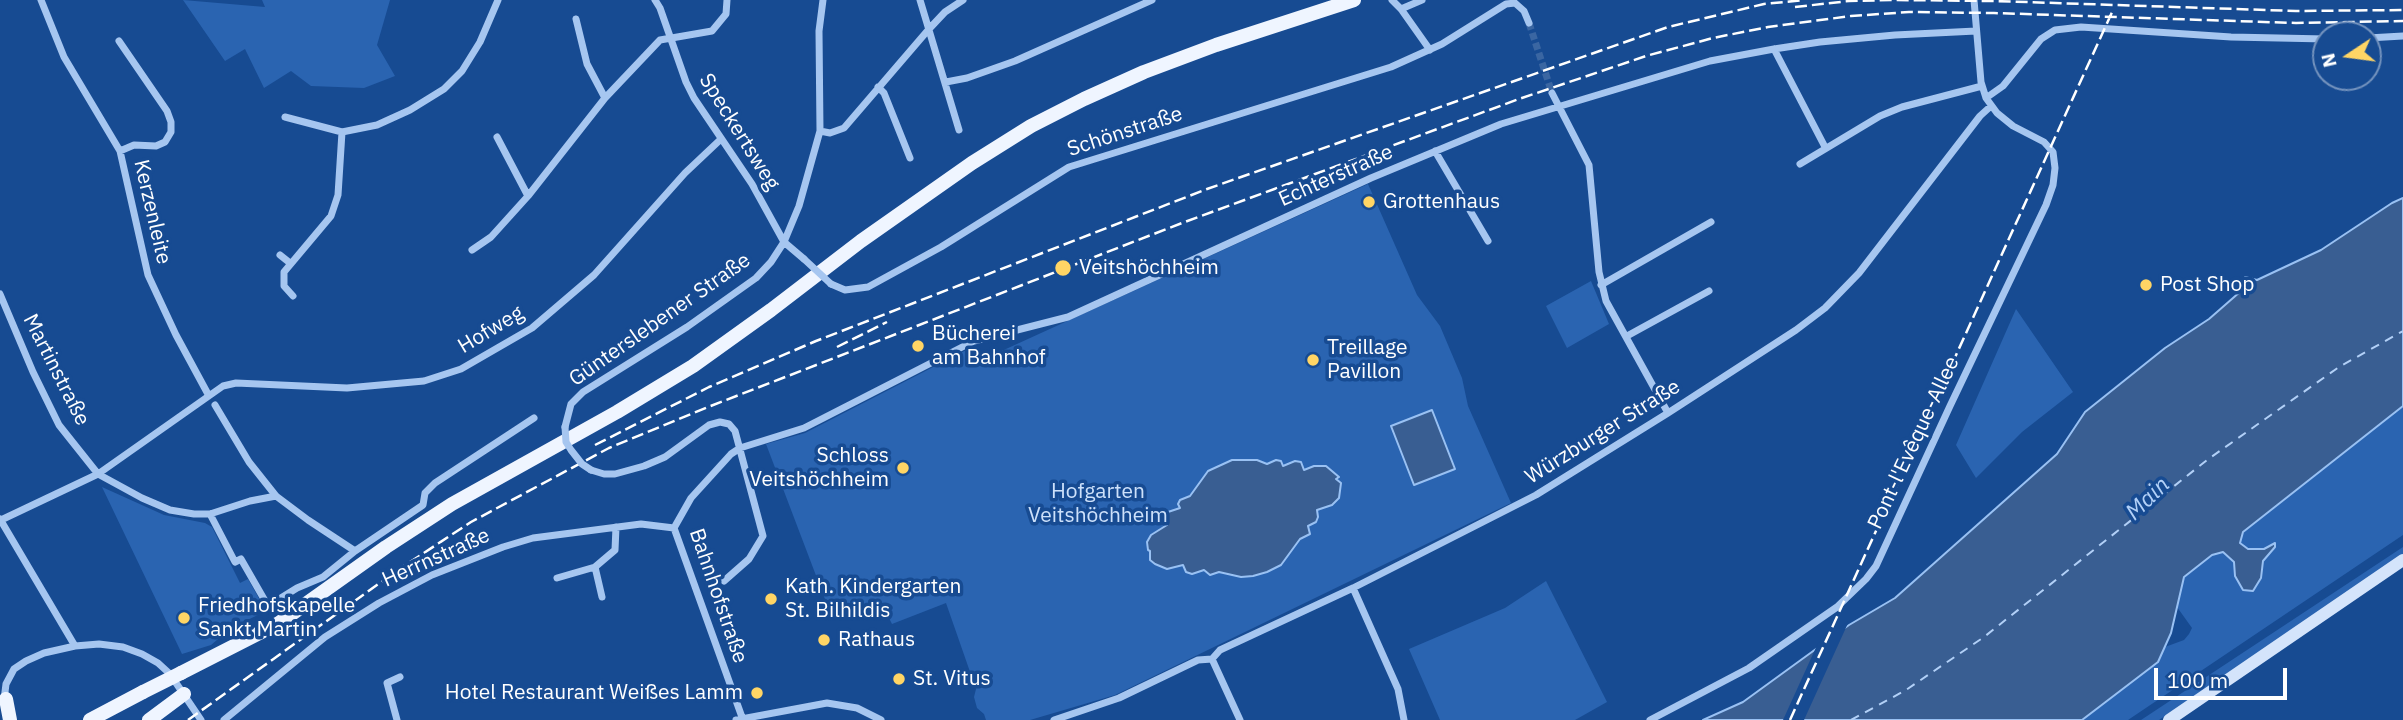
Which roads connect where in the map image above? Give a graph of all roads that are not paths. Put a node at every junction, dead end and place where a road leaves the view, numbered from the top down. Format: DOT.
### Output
graph roads {
  1 [pos="41,0"];
  2 [pos="498,0"];
  3 [pos="655,0"];
  4 [pos="727,0"];
  5 [pos="823,0"];
  6 [pos="920,0"];
  7 [pos="963,0"];
  8 [pos="1152,0"];
  9 [pos="1354,0"];
  10 [pos="1392,0"];
  11 [pos="1422,0"];
  12 [pos="1974,0"];
  13 [pos="1401,9"];
  14 [pos="576,19"];
  15 [pos="1529,23"];
  16 [pos="929,29"];
  17 [pos="1976,31"];
  18 [pos="2403,36"];
  19 [pos="2382,37"];
  20 [pos="670,38"];
  21 [pos="2312,39"];
  22 [pos="119,41"];
  23 [pos="1774,49"];
  24 [pos="1430,50"];
  25 [pos="946,82"];
  26 [pos="1982,86"];
  27 [pos="878,87"];
  28 [pos="1552,93"];
  29 [pos="605,98"];
  30 [pos="1986,98"];
  31 [pos="1557,106"];
  32 [pos="1991,106"];
  33 [pos="285,117"];
  34 [pos="959,130"];
  35 [pos="820,131"];
  36 [pos="342,132"];
  37 [pos="497,137"];
  38 [pos="721,138"];
  39 [pos="1825,147"];
  40 [pos="120,151"];
  41 [pos="1435,151"];
  42 [pos="910,158"];
  43 [pos="1800,164"];
  44 [pos="528,196"];
  45 [pos="1711,222"];
  46 [pos="1488,241"];
  47 [pos="784,242"];
  48 [pos="472,250"];
  49 [pos="280,255"];
  50 [pos="290,262"];
  51 [pos="1601,285"];
  52 [pos="1709,291"];
  53 [pos="0,295"];
  54 [pos="293,296"];
  55 [pos="1627,337"];
  56 [pos="209,396"];
  57 [pos="215,405"];
  58 [pos="1668,413"];
  59 [pos="534,418"];
  60 [pos="740,448"];
  61 [pos="98,474"];
  62 [pos="276,496"];
  63 [pos="210,514"];
  64 [pos="1,519"];
  65 [pos="616,527"];
  66 [pos="674,528"];
  67 [pos="355,551"];
  68 [pos="2403,560"];
  69 [pos="595,567"];
  70 [pos="557,578"];
  71 [pos="724,581"];
  72 [pos="1353,588"];
  73 [pos="603,597"];
  74 [pos="75,646"];
  75 [pos="1212,659"];
  76 [pos="400,677"];
  77 [pos="184,694"];
  78 [pos="6,706"];
  79 [pos="740,719"];
  80 [pos="23,720"];
  81 [pos="90,720"];
  82 [pos="149,720"];
  83 [pos="201,720"];
  84 [pos="224,720"];
  85 [pos="397,720"];
  86 [pos="881,720"];
  87 [pos="1054,720"];
  88 [pos="1240,720"];
  89 [pos="1404,720"];
  90 [pos="1650,720"];
  91 [pos="2169,720"];
  1 -- 40 [label="street, Kerzenleite"];
  2 -- 36 [label="street"];
  3 -- 20 [label="street, Speckertsweg"];
  4 -- 20 [label="street"];
  5 -- 35 [label="street, Günterslebener Straße"];
  6 -- 16 [label="street"];
  7 -- 16 [label="street"];
  8 -- 25 [label="street"];
  9 -- 81 [label="main road, bridge"];
  10 -- 13 [label="street"];
  11 -- 13 [label="street"];
  12 -- 17 [label="street"];
  13 -- 24 [label="street"];
  14 -- 29 [label="street"];
  15 -- 24 [label="street, Schönstraße"];
  16 -- 25 [label="street"];
  16 -- 27 [label="street"];
  17 -- 23 [label="street, Echterstraße"];
  17 -- 26 [label="street"];
  18 -- 19 [label="street"];
  20 -- 29 [label="street"];
  20 -- 38 [label="street, Speckertsweg"];
  21 -- 30 [label="street"];
  22 -- 40 [label="street"];
  23 -- 31 [label="street, Echterstraße"];
  23 -- 39 [label="street"];
  24 -- 47 [label="street, Schönstraße, bridge"];
  25 -- 34 [label="street"];
  26 -- 30 [label="street"];
  26 -- 39 [label="street"];
  27 -- 35 [label="street"];
  27 -- 42 [label="street"];
  28 -- 31 [label="street"];
  29 -- 44 [label="street"];
  30 -- 32 [label="street"];
  31 -- 41 [label="street, Echterstraße"];
  31 -- 51 [label="street"];
  32 -- 58 [label="street, Würzburger Straße"];
  32 -- 90 [label="street, Pont-l'Evêque-Allee"];
  33 -- 36 [label="street"];
  35 -- 47 [label="street, Günterslebener Straße"];
  36 -- 50 [label="street"];
  37 -- 44 [label="street"];
  38 -- 47 [label="street, Speckertsweg"];
  38 -- 56 [label="street, Hofweg"];
  39 -- 43 [label="street"];
  40 -- 56 [label="street, Kerzenleite"];
  41 -- 46 [label="street"];
  41 -- 60 [label="street, Echterstraße"];
  44 -- 48 [label="street"];
  45 -- 51 [label="street"];
  47 -- 60 [label="street, Günterslebener Straße, bridge"];
  49 -- 50 [label="street"];
  50 -- 54 [label="street"];
  51 -- 55 [label="street"];
  52 -- 55 [label="street"];
  53 -- 61 [label="street, Martinstraße"];
  55 -- 58 [label="street"];
  56 -- 61 [label="street, Hofweg"];
  57 -- 62 [label="street"];
  58 -- 72 [label="street, Würzburger Straße"];
  59 -- 67 [label="street"];
  60 -- 66 [label="street, Bahnhofstraße"];
  60 -- 71 [label="street"];
  61 -- 63 [label="street, Martinstraße"];
  61 -- 64 [label="street, Hofweg"];
  62 -- 63 [label="street, Martinstraße"];
  62 -- 67 [label="street"];
  63 -- 67 [label="street"];
  64 -- 74 [label="street"];
  65 -- 66 [label="street, Herrnstraße"];
  65 -- 69 [label="street"];
  65 -- 84 [label="street, Herrnstraße"];
  66 -- 79 [label="street, Bahnhofstraße"];
  68 -- 91 [label="main road"];
  69 -- 70 [label="street"];
  69 -- 73 [label="street"];
  72 -- 75 [label="street, Würzburger Straße"];
  72 -- 89 [label="street"];
  74 -- 77 [label="street"];
  74 -- 78 [label="street"];
  75 -- 87 [label="street, Würzburger Straße"];
  75 -- 88 [label="street"];
  76 -- 85 [label="street"];
  77 -- 82 [label="main road"];
  77 -- 83 [label="street"];
  78 -- 80 [label="main road"];
  79 -- 86 [label="street"];
}
